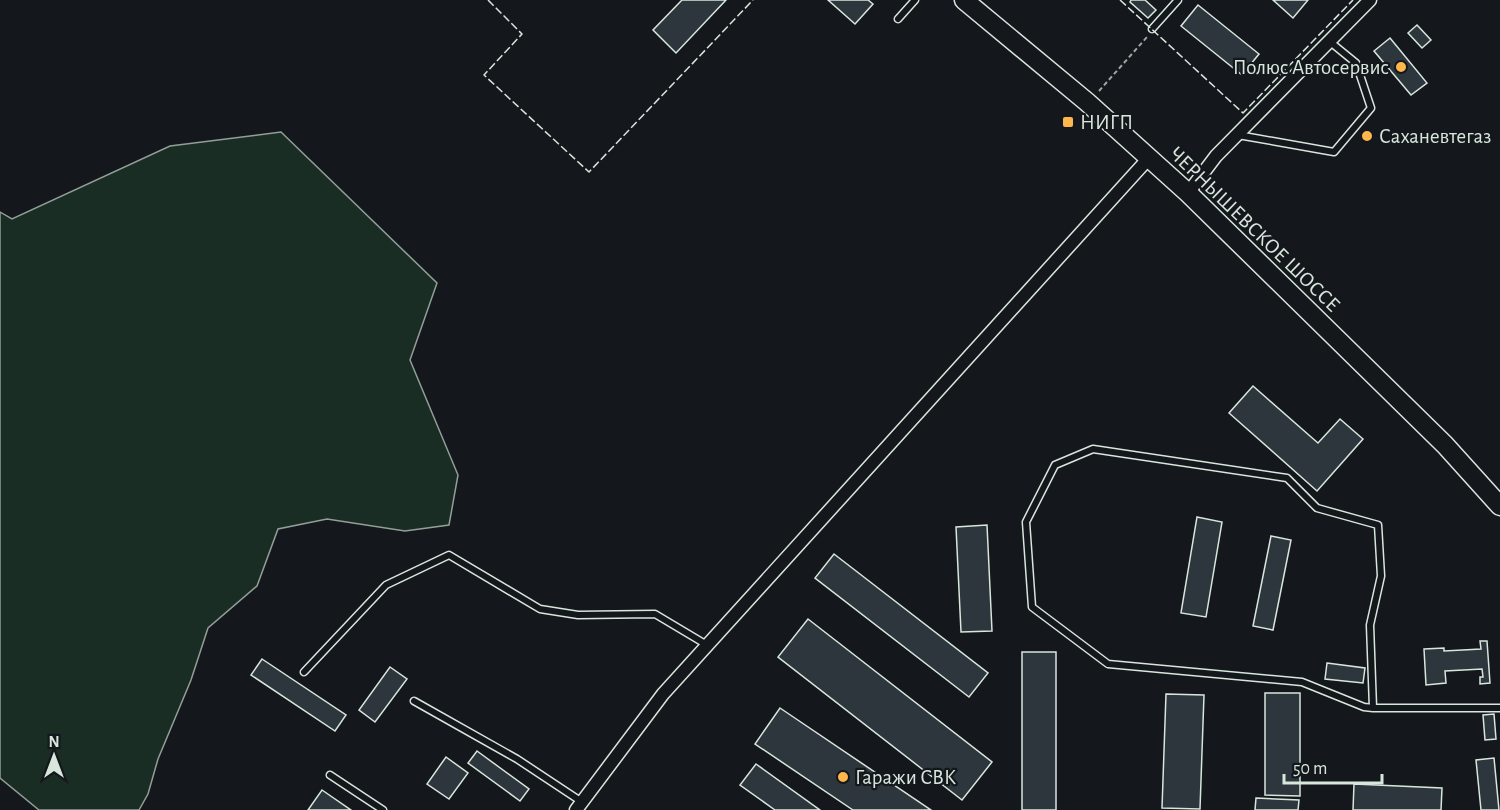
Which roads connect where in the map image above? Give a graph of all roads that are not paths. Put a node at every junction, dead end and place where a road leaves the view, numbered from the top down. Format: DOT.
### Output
graph roads {
  1 [pos="915,0"];
  2 [pos="964,0"];
  3 [pos="1178,0"];
  4 [pos="1370,0"];
  5 [pos="898,19"];
  6 [pos="1152,29"];
  7 [pos="1329,41"];
  8 [pos="1237,135"];
  9 [pos="1148,159"];
  10 [pos="1188,193"];
  11 [pos="1500,506"];
  12 [pos="708,645"];
  13 [pos="304,672"];
  14 [pos="414,701"];
  15 [pos="1373,708"];
  16 [pos="1500,708"];
  17 [pos="330,775"];
  18 [pos="579,806"];
  19 [pos="383,810"];
  1 -- 5 [label="lane"];
  2 -- 9 [label="main road, ЧЕРНЫШЕВСКОЕ ШОССЕ"];
  3 -- 6 [label="lane"];
  4 -- 7 [label="street"];
  7 -- 8 [label="street"];
  7 -- 8 [label="lane"];
  8 -- 10 [label="street"];
  9 -- 10 [label="main road, ЧЕРНЫШЕВСКОЕ ШОССЕ"];
  9 -- 12 [label="street"];
  10 -- 11 [label="main road, ЧЕРНЫШЕВСКОЕ ШОССЕ"];
  12 -- 13 [label="lane"];
  12 -- 18 [label="street"];
  14 -- 18 [label="lane"];
  15 -- 15 [label="lane"];
  15 -- 16 [label="lane"];
  17 -- 19 [label="lane"];
}
